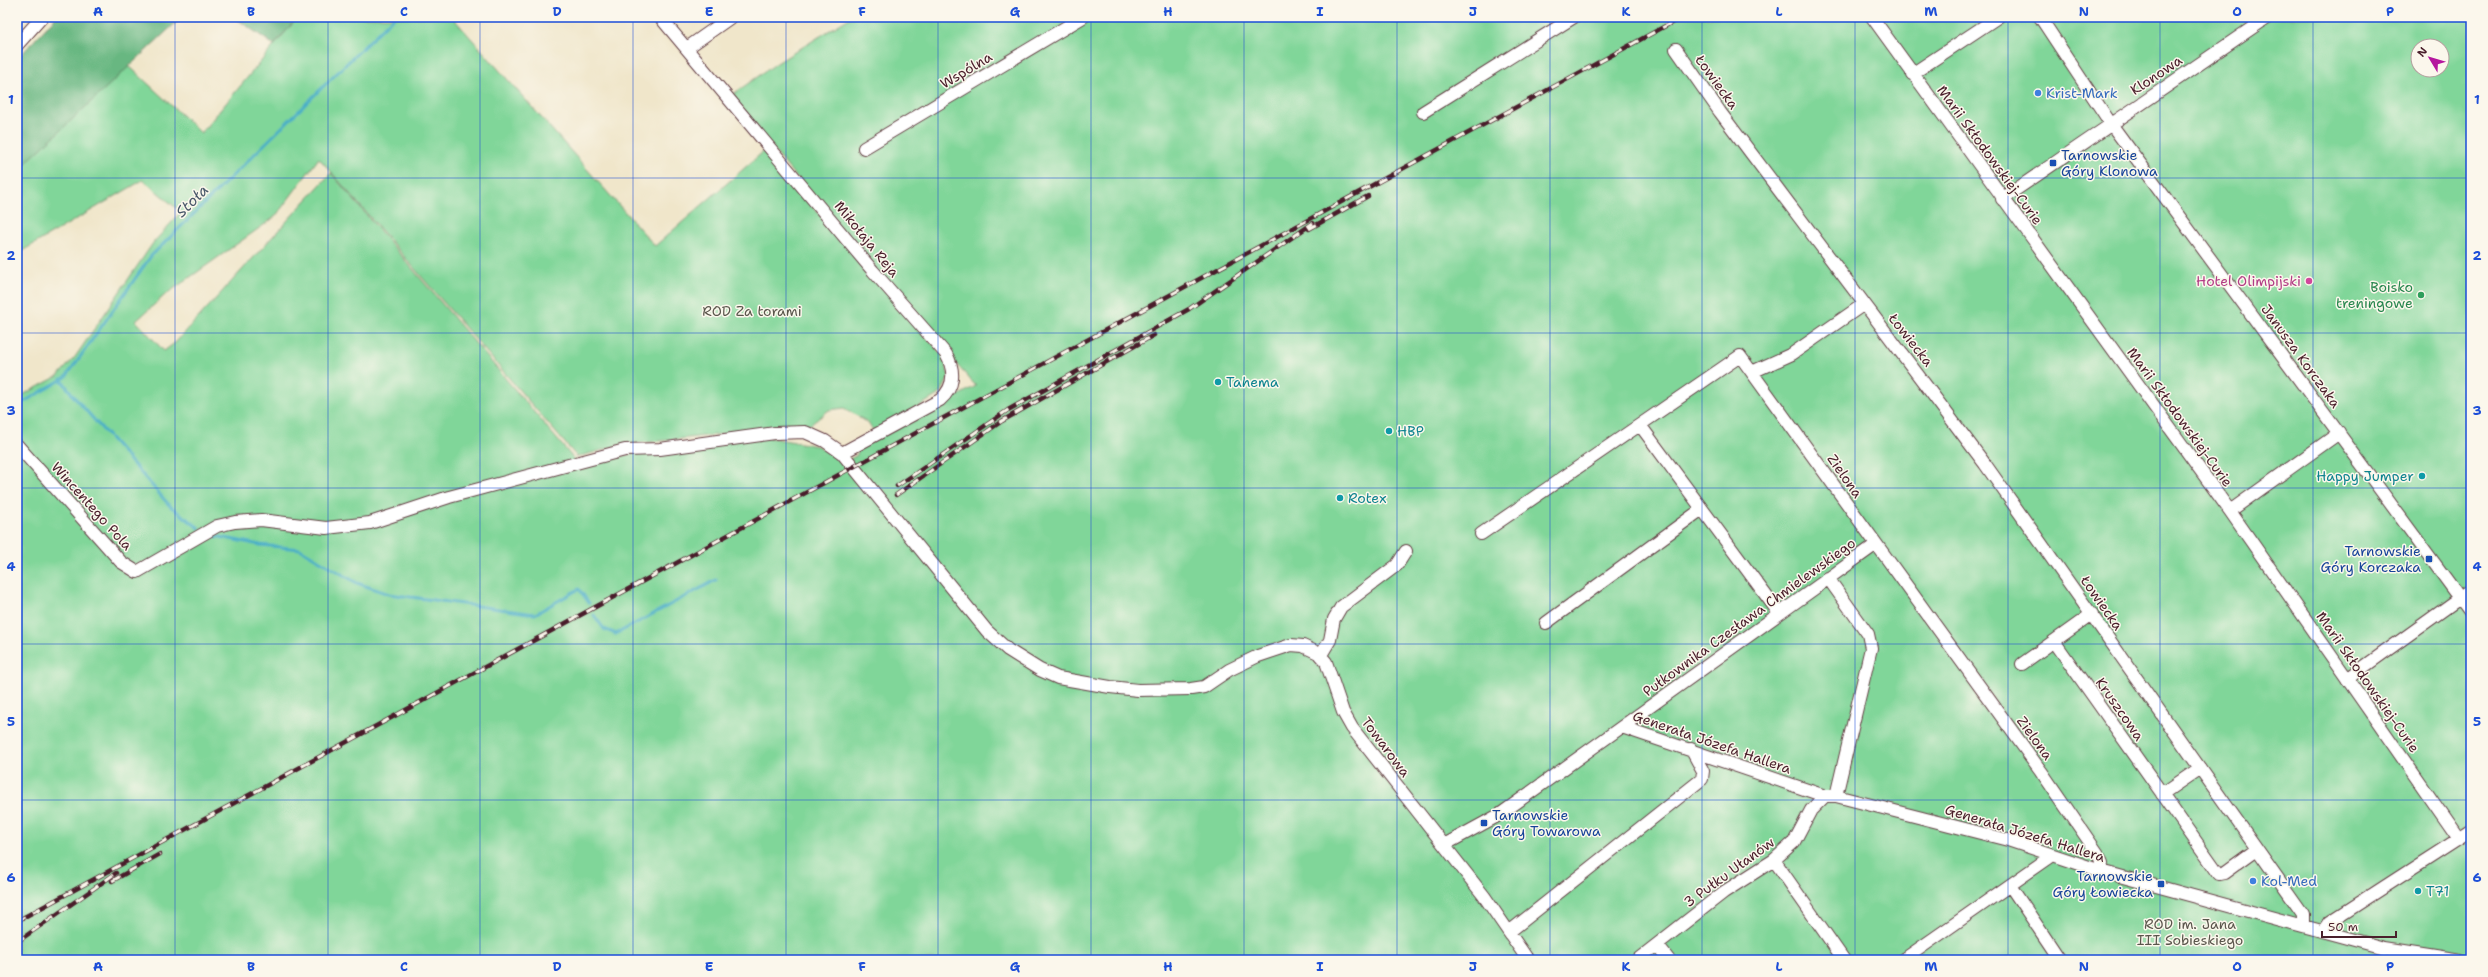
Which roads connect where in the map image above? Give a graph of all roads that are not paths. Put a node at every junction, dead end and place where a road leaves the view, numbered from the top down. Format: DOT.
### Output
graph roads {
  1 [pos="42,17"];
  2 [pos="660,17"];
  3 [pos="731,17"];
  4 [pos="1082,17"];
  5 [pos="1574,17"];
  6 [pos="1872,17"];
  7 [pos="1998,17"];
  8 [pos="2040,17"];
  9 [pos="2268,17"];
  10 [pos="17,45"];
  11 [pos="687,48"];
  12 [pos="1676,49"];
  13 [pos="1912,74"];
  14 [pos="1423,112"];
  15 [pos="2111,124"];
  16 [pos="864,148"];
  17 [pos="2002,199"];
  18 [pos="1864,304"];
  19 [pos="1752,372"];
  20 [pos="1640,425"];
  21 [pos="2339,434"];
  22 [pos="17,445"];
  23 [pos="842,453"];
  24 [pos="1702,509"];
  25 [pos="2230,510"];
  26 [pos="1481,534"];
  27 [pos="1875,545"];
  28 [pos="1406,551"];
  29 [pos="1828,578"];
  30 [pos="2471,590"];
  31 [pos="2460,598"];
  32 [pos="1779,613"];
  33 [pos="2471,613"];
  34 [pos="2092,614"];
  35 [pos="1546,623"];
  36 [pos="2054,641"];
  37 [pos="1320,655"];
  38 [pos="2022,664"];
  39 [pos="2347,679"];
  40 [pos="1626,729"];
  41 [pos="1691,749"];
  42 [pos="2200,768"];
  43 [pos="2162,794"];
  44 [pos="1831,796"];
  45 [pos="2471,831"];
  46 [pos="2459,839"];
  47 [pos="1444,845"];
  48 [pos="2256,849"];
  49 [pos="2053,855"];
  50 [pos="1774,860"];
  51 [pos="2101,872"];
  52 [pos="2011,887"];
  53 [pos="2303,926"];
  54 [pos="2324,931"];
  55 [pos="1509,932"];
  56 [pos="1657,945"];
  57 [pos="1528,960"];
  58 [pos="1637,960"];
  59 [pos="1669,960"];
  60 [pos="1844,960"];
  61 [pos="1903,960"];
  62 [pos="2060,960"];
  63 [pos="2461,960"];
  1 -- 10 [label="street"];
  2 -- 11 [label="street, Mikołaja Reja"];
  3 -- 11 [label="street"];
  4 -- 16 [label="street, Wspólna"];
  5 -- 14 [label="street"];
  6 -- 13 [label="street, Marii Skłodowskiej-Curie"];
  7 -- 13 [label="street"];
  8 -- 15 [label="street, Janusza Korczaka"];
  9 -- 15 [label="street, Klonowa"];
  11 -- 23 [label="street, Mikołaja Reja"];
  12 -- 18 [label="street, Łowiecka"];
  13 -- 17 [label="street, Marii Skłodowskiej-Curie"];
  15 -- 17 [label="street, Klonowa"];
  15 -- 21 [label="street, Janusza Korczaka"];
  17 -- 25 [label="street, Marii Skłodowskiej-Curie"];
  18 -- 19 [label="street"];
  18 -- 34 [label="street, Łowiecka"];
  19 -- 20 [label="street, Zielona"];
  19 -- 27 [label="street, Zielona"];
  20 -- 24 [label="street"];
  20 -- 26 [label="street, Zielona"];
  21 -- 25 [label="street"];
  21 -- 31 [label="street, Janusza Korczaka"];
  22 -- 23 [label="street, Wincentego Pola"];
  23 -- 37 [label="street"];
  24 -- 32 [label="street"];
  24 -- 35 [label="street"];
  25 -- 39 [label="street, Marii Skłodowskiej-Curie"];
  27 -- 29 [label="street, Pułkownika Czesława Chmielewskiego"];
  27 -- 51 [label="street, Zielona"];
  28 -- 37 [label="street"];
  29 -- 32 [label="street, Pułkownika Czesława Chmielewskiego"];
  29 -- 44 [label="street"];
  30 -- 31 [label="street"];
  31 -- 33 [label="street, Janusza Korczaka"];
  31 -- 39 [label="street"];
  32 -- 40 [label="street, Pułkownika Czesława Chmielewskiego"];
  34 -- 36 [label="street"];
  34 -- 42 [label="street, Łowiecka"];
  36 -- 38 [label="street"];
  36 -- 43 [label="street, Kruszcowa"];
  37 -- 47 [label="street, Towarowa"];
  39 -- 46 [label="street, Marii Skłodowskiej-Curie"];
  40 -- 41 [label="street, Generała Józefa Hallera"];
  40 -- 47 [label="street, Generała Józefa Hallera"];
  41 -- 44 [label="street, Generała Józefa Hallera"];
  41 -- 55 [label="street"];
  42 -- 43 [label="street"];
  42 -- 48 [label="street, Łowiecka"];
  43 -- 48 [label="street, Kruszcowa"];
  44 -- 49 [label="street, Generała Józefa Hallera"];
  44 -- 50 [label="street, 3 Pułku Ułanów"];
  45 -- 46 [label="street"];
  46 -- 54 [label="street"];
  47 -- 55 [label="street, Towarowa"];
  48 -- 53 [label="street, Łowiecka"];
  49 -- 51 [label="street, Generała Józefa Hallera"];
  49 -- 52 [label="street"];
  50 -- 56 [label="street, 3 Pułku Ułanów"];
  50 -- 60 [label="street"];
  51 -- 53 [label="street, Generała Józefa Hallera"];
  52 -- 61 [label="street"];
  52 -- 62 [label="street"];
  53 -- 54 [label="street, Generała Józefa Hallera"];
  54 -- 63 [label="street, Generała Józefa Hallera"];
  55 -- 57 [label="street, Towarowa"];
  56 -- 58 [label="street, 3 Pułku Ułanów"];
  56 -- 59 [label="street"];
}
